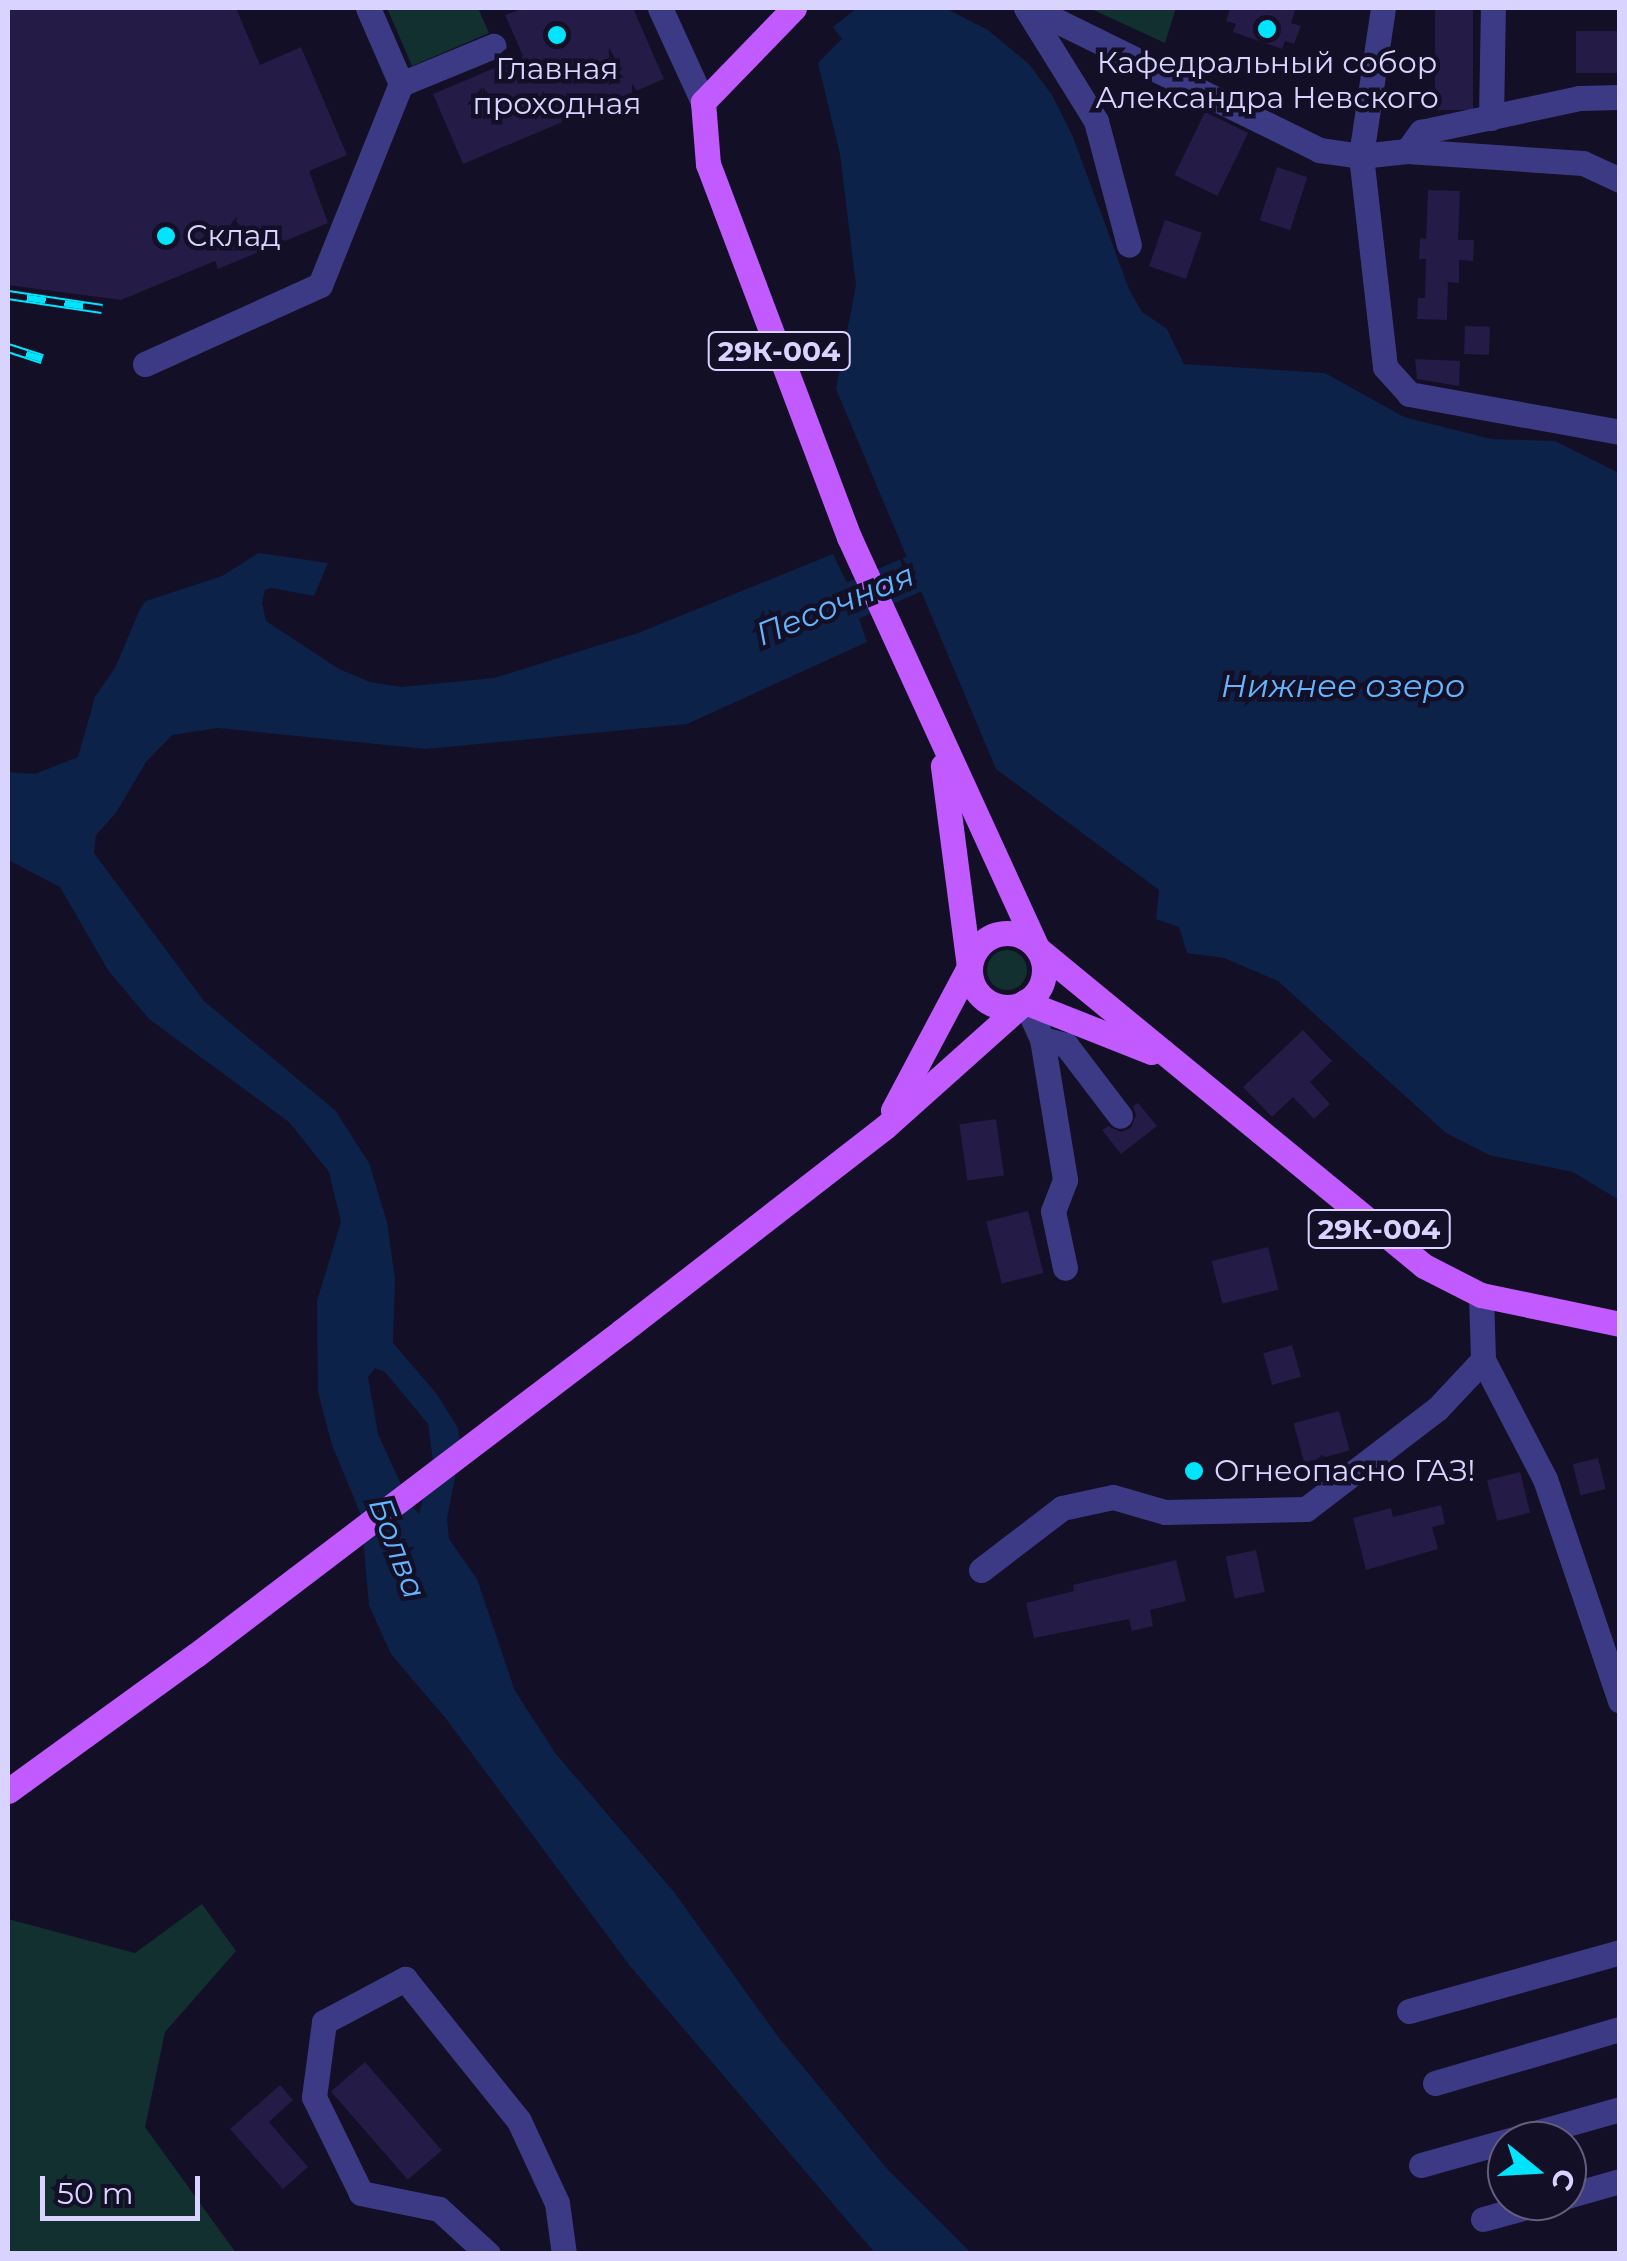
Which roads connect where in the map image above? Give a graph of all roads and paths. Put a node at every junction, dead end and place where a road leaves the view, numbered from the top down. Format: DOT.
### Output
graph roads {
  1 [pos="368,8"];
  2 [pos="660,8"];
  3 [pos="794,8"];
  4 [pos="1029,8"];
  5 [pos="1383,8"];
  6 [pos="1492,8"];
  7 [pos="494,46"];
  8 [pos="401,84"];
  9 [pos="1620,97"];
  10 [pos="703,102"];
  11 [pos="1491,118"];
  12 [pos="1406,151"];
  13 [pos="1361,156"];
  14 [pos="1620,180"];
  15 [pos="1129,245"];
  16 [pos="146,364"];
  17 [pos="1620,432"];
  18 [pos="940,741"];
  19 [pos="1038,949"];
  20 [pos="969,967"];
  21 [pos="1026,1002"];
  22 [pos="1042,1039"];
  23 [pos="1174,1061"];
  24 [pos="1120,1116"];
  25 [pos="884,1127"];
  26 [pos="1066,1268"];
  27 [pos="1481,1295"];
  28 [pos="1620,1324"];
  29 [pos="1484,1360"];
  30 [pos="981,1570"];
  31 [pos="1620,1701"];
  32 [pos="8,1790"];
  33 [pos="1620,1952"];
  34 [pos="1410,2011"];
  35 [pos="1620,2029"];
  36 [pos="1436,2083"];
  37 [pos="1620,2110"];
  38 [pos="1421,2165"];
  39 [pos="1620,2181"];
  40 [pos="1587,2190"];
  41 [pos="1487,2219"];
  42 [pos="1482,2220"];
  43 [pos="488,2254"];
  44 [pos="564,2254"];
  1 -- 8 [label="street"];
  2 -- 10 [label="street"];
  3 -- 10 [label="main road"];
  4 -- 13 [label="street"];
  4 -- 15 [label="street"];
  5 -- 13 [label="street"];
  6 -- 11 [label="street"];
  7 -- 8 [label="street"];
  8 -- 16 [label="street"];
  9 -- 11 [label="street"];
  10 -- 18 [label="main road, 29К-004"];
  11 -- 12 [label="street"];
  12 -- 13 [label="street"];
  12 -- 14 [label="street"];
  13 -- 17 [label="street"];
  18 -- 19 [label="main road"];
  18 -- 20 [label="main road, 29К-004"];
  19 -- 20 [label="main road"];
  19 -- 21 [label="main road"];
  19 -- 23 [label="main road"];
  20 -- 21 [label="main road, 29К-004"];
  20 -- 25 [label="main road"];
  21 -- 22 [label="street"];
  21 -- 23 [label="main road, 29К-004"];
  21 -- 25 [label="main road"];
  22 -- 24 [label="street"];
  22 -- 26 [label="street"];
  23 -- 27 [label="main road, 29К-004"];
  25 -- 32 [label="main road"];
  27 -- 28 [label="main road, 29К-004"];
  27 -- 29 [label="street"];
  29 -- 30 [label="street"];
  29 -- 31 [label="street"];
  33 -- 34 [label="street"];
  35 -- 36 [label="street"];
  37 -- 38 [label="street"];
  39 -- 40 [label="street"];
  41 -- 42 [label="street"];
  43 -- 44 [label="street"];
}
